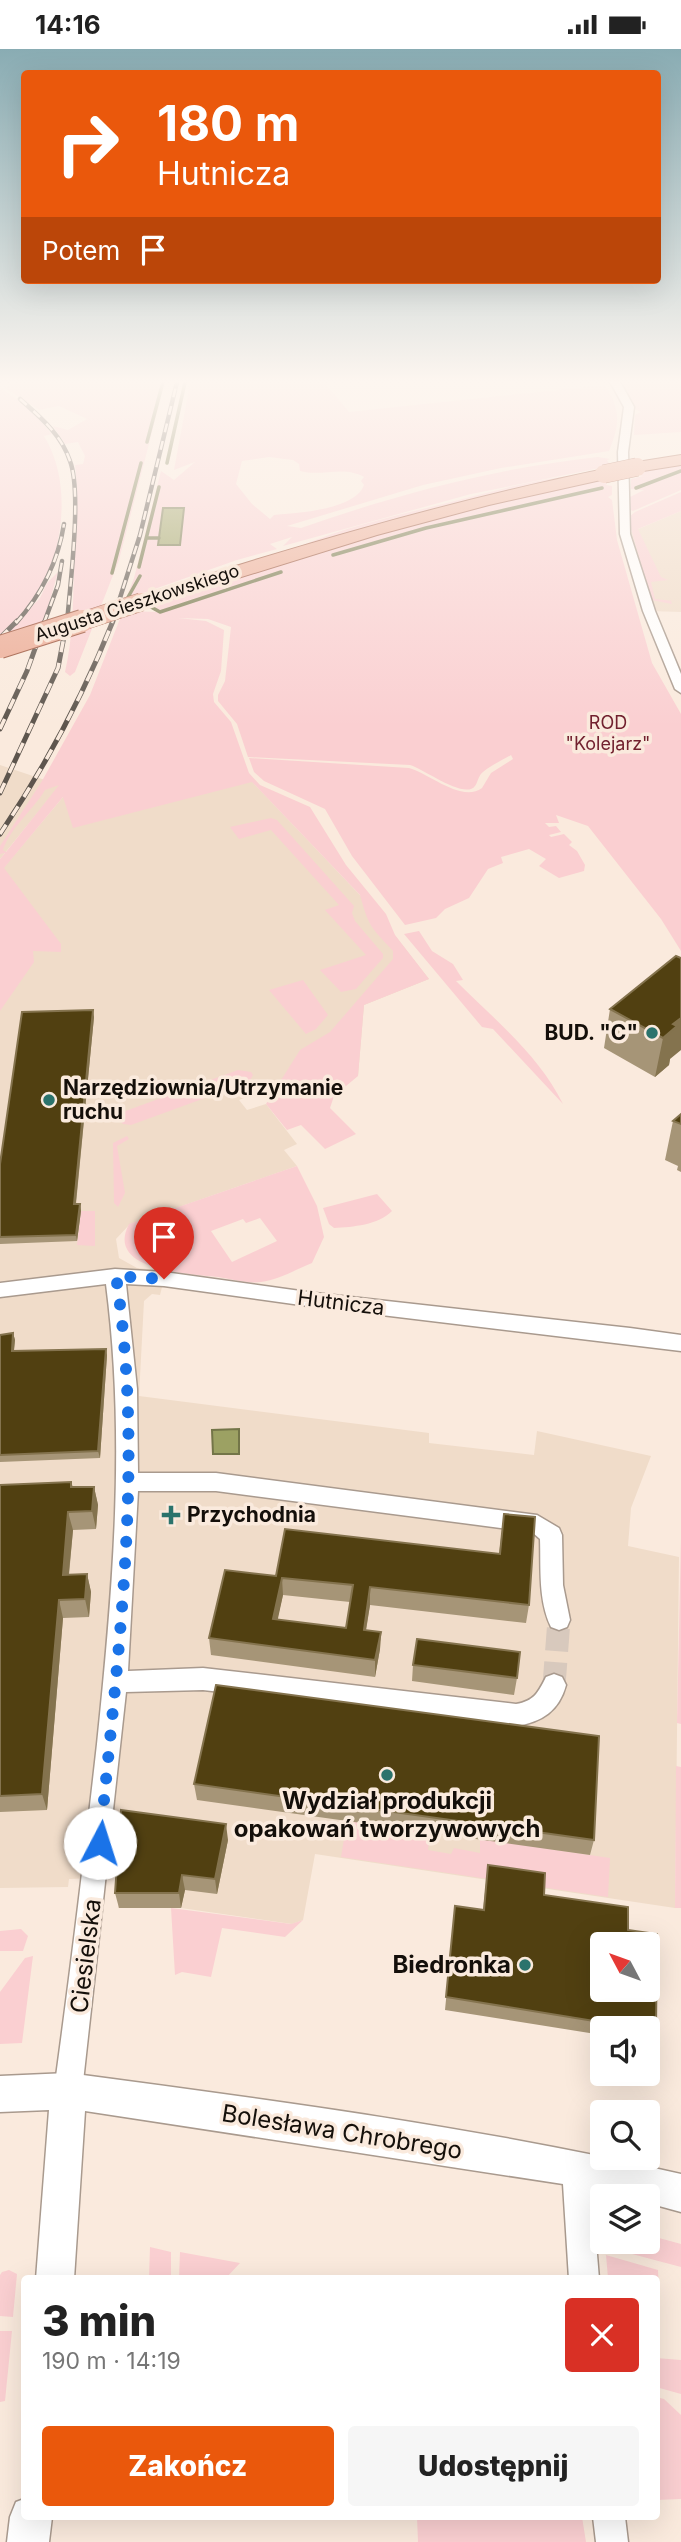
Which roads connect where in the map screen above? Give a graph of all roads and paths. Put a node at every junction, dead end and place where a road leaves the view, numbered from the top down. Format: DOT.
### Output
graph roads {
  1 [pos="508,494"];
  2 [pos="624,494"];
  3 [pos="0,647"];
  4 [pos="681,689"];
  5 [pos="116,1276"];
  6 [pos="0,1290"];
  7 [pos="681,1343"];
  8 [pos="127,1482"];
  9 [pos="559,1621"];
  10 [pos="116,1682"];
  11 [pos="554,1685"];
  12 [pos="68,2091"];
  13 [pos="0,2094"];
  14 [pos="576,2168"];
  15 [pos="681,2193"];
  16 [pos="55,2275"];
  17 [pos="584,2275"];
  18 [pos="31,2520"];
  19 [pos="609,2520"];
  20 [pos="28,2542"];
  21 [pos="612,2542"];
  1 -- 3 [label="main road, Augusta Cieszkowskiego, bridge"];
  2 -- 4 [label="street"];
  5 -- 6 [label="street, Hutnicza"];
  5 -- 7 [label="street, Hutnicza"];
  5 -- 8 [label="street, Ciesielska"];
  8 -- 9 [label="street"];
  8 -- 10 [label="street, Ciesielska"];
  10 -- 11 [label="street"];
  10 -- 12 [label="street, Ciesielska"];
  12 -- 13 [label="street, Bolesława Chrobrego"];
  12 -- 14 [label="street, Bolesława Chrobrego"];
  12 -- 16 [label="street"];
  14 -- 15 [label="street, Bolesława Chrobrego"];
  14 -- 17 [label="street"];
  18 -- 20 [label="street"];
  19 -- 21 [label="street"];
}
